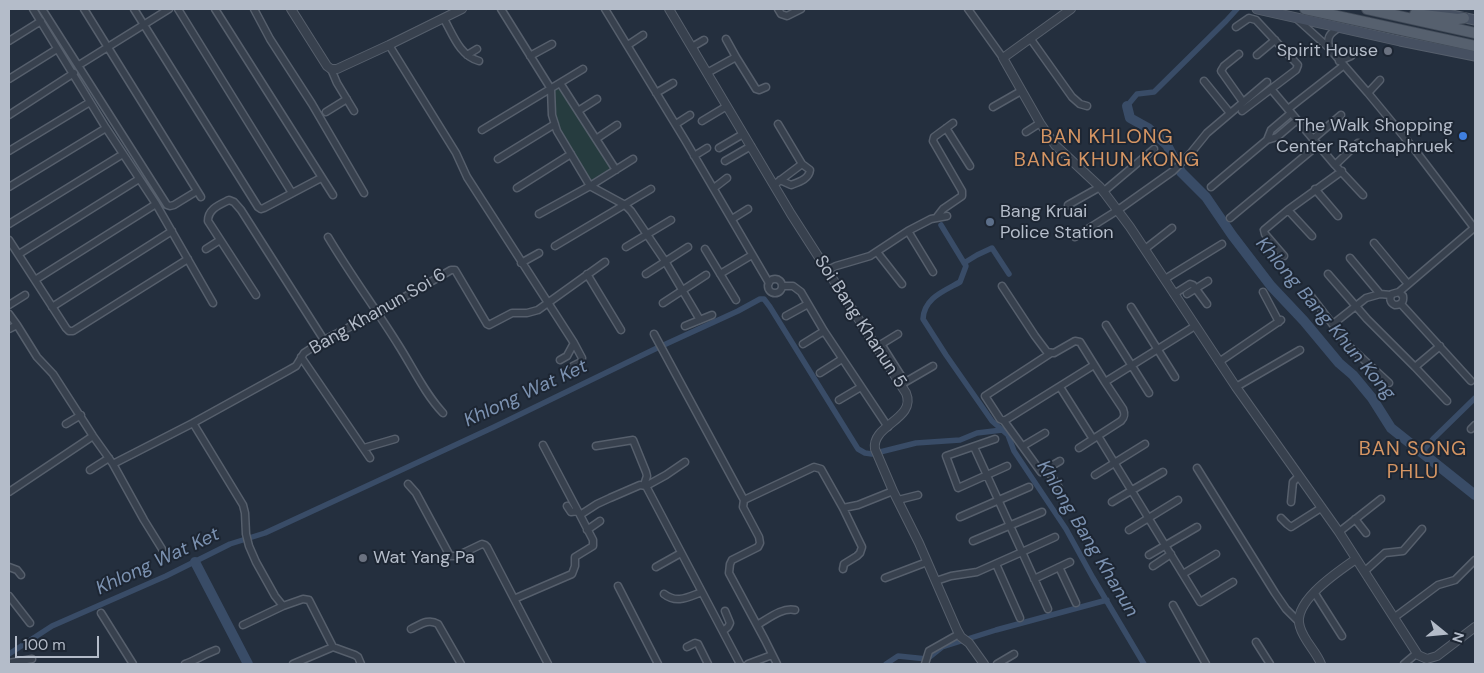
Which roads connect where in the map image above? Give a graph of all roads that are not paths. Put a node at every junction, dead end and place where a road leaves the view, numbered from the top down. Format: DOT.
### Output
graph roads {
  1 [pos="33,9"];
  2 [pos="42,9"];
  3 [pos="84,9"];
  4 [pos="134,9"];
  5 [pos="169,9"];
  6 [pos="178,9"];
  7 [pos="215,9"];
  8 [pos="254,9"];
  9 [pos="291,9"];
  10 [pos="501,9"];
  11 [pos="605,9"];
  12 [pos="669,9"];
  13 [pos="778,9"];
  14 [pos="801,9"];
  15 [pos="968,9"];
  16 [pos="1071,9"];
  17 [pos="1257,9"];
  18 [pos="1305,9"];
  19 [pos="1367,9"];
  20 [pos="1424,9"];
  21 [pos="458,10"];
  22 [pos="1296,17"];
  23 [pos="1407,18"];
  24 [pos="1464,18"];
  25 [pos="444,19"];
  26 [pos="41,20"];
  27 [pos="1475,20"];
  28 [pos="144,24"];
  29 [pos="1236,27"];
  30 [pos="1340,27"];
  31 [pos="1475,33"];
  32 [pos="643,35"];
  33 [pos="1030,38"];
  34 [pos="726,39"];
  35 [pos="704,40"];
  36 [pos="1275,40"];
  37 [pos="9,41"];
  38 [pos="552,44"];
  39 [pos="389,45"];
  40 [pos="628,45"];
  41 [pos="1470,45"];
  42 [pos="108,47"];
  43 [pos="692,47"];
  44 [pos="57,48"];
  45 [pos="1329,48"];
  46 [pos="478,49"];
  47 [pos="1475,50"];
  48 [pos="1356,51"];
  49 [pos="1239,54"];
  50 [pos="467,55"];
  51 [pos="530,56"];
  52 [pos="1257,56"];
  53 [pos="1475,56"];
  54 [pos="736,57"];
  55 [pos="1003,58"];
  56 [pos="479,61"];
  57 [pos="1341,63"];
  58 [pos="79,65"];
  59 [pos="331,68"];
  60 [pos="583,69"];
  61 [pos="74,73"];
  62 [pos="708,73"];
  63 [pos="9,78"];
  64 [pos="1380,80"];
  65 [pos="1204,81"];
  66 [pos="560,83"];
  67 [pos="673,83"];
  68 [pos="1269,85"];
  69 [pos="766,87"];
  70 [pos="551,89"];
  71 [pos="1021,91"];
  72 [pos="656,92"];
  73 [pos="1368,93"];
  74 [pos="597,98"];
  75 [pos="347,99"];
  76 [pos="90,102"];
  77 [pos="1244,102"];
  78 [pos="727,106"];
  79 [pos="1087,106"];
  80 [pos="993,108"];
  81 [pos="354,111"];
  82 [pos="578,111"];
  83 [pos="1242,111"];
  84 [pos="1290,111"];
  85 [pos="326,112"];
  86 [pos="1230,113"];
  87 [pos="9,115"];
  88 [pos="690,115"];
  89 [pos="1341,115"];
  90 [pos="1297,120"];
  91 [pos="702,121"];
  92 [pos="954,123"];
  93 [pos="1040,123"];
  94 [pos="555,124"];
  95 [pos="676,124"];
  96 [pos="778,124"];
  97 [pos="616,125"];
  98 [pos="106,128"];
  99 [pos="946,128"];
  100 [pos="482,130"];
  101 [pos="1026,132"];
  102 [pos="743,134"];
  103 [pos="596,139"];
  104 [pos="1312,139"];
  105 [pos="1267,140"];
  106 [pos="1358,143"];
  107 [pos="1318,145"];
  108 [pos="751,146"];
  109 [pos="707,148"];
  110 [pos="719,148"];
  111 [pos="1154,149"];
  112 [pos="9,151"];
  113 [pos="123,154"];
  114 [pos="571,154"];
  115 [pos="694,156"];
  116 [pos="498,159"];
  117 [pos="632,159"];
  118 [pos="725,161"];
  119 [pos="802,164"];
  120 [pos="1335,165"];
  121 [pos="970,166"];
  122 [pos="616,170"];
  123 [pos="1342,172"];
  124 [pos="321,178"];
  125 [pos="727,178"];
  126 [pos="139,179"];
  127 [pos="777,182"];
  128 [pos="590,186"];
  129 [pos="9,187"];
  130 [pos="1211,187"];
  131 [pos="517,188"];
  132 [pos="714,188"];
  133 [pos="652,189"];
  134 [pos="1102,189"];
  135 [pos="1315,190"];
  136 [pos="292,193"];
  137 [pos="364,193"];
  138 [pos="1363,194"];
  139 [pos="333,195"];
  140 [pos="156,204"];
  141 [pos="625,205"];
  142 [pos="1068,206"];
  143 [pos="748,209"];
  144 [pos="1118,210"];
  145 [pos="1288,210"];
  146 [pos="539,214"];
  147 [pos="947,216"];
  148 [pos="1338,216"];
  149 [pos="936,218"];
  150 [pos="1230,218"];
  151 [pos="732,219"];
  152 [pos="670,220"];
  153 [pos="9,224"];
  154 [pos="1172,228"];
  155 [pos="1475,228"];
  156 [pos="909,230"];
  157 [pos="172,231"];
  158 [pos="647,234"];
  159 [pos="1312,236"];
  160 [pos="328,237"];
  161 [pos="1075,237"];
  162 [pos="9,240"];
  163 [pos="220,240"];
  164 [pos="1374,243"];
  165 [pos="1222,244"];
  166 [pos="555,246"];
  167 [pos="626,247"];
  168 [pos="688,247"];
  169 [pos="206,249"];
  170 [pos="705,249"];
  171 [pos="1145,249"];
  172 [pos="539,252"];
  173 [pos="877,252"];
  174 [pos="19,254"];
  175 [pos="752,255"];
  176 [pos="928,255"];
  177 [pos="1284,256"];
  178 [pos="1350,258"];
  179 [pos="188,259"];
  180 [pos="666,261"];
  181 [pos="605,262"];
  182 [pos="521,263"];
  183 [pos="828,270"];
  184 [pos="933,272"];
  185 [pos="587,274"];
  186 [pos="646,274"];
  187 [pos="720,274"];
  188 [pos="1328,274"];
  189 [pos="706,275"];
  190 [pos="1165,279"];
  191 [pos="35,280"];
  192 [pos="1208,280"];
  193 [pos="769,283"];
  194 [pos="902,284"];
  195 [pos="1408,284"];
  196 [pos="782,286"];
  197 [pos="1002,286"];
  198 [pos="1196,288"];
  199 [pos="682,291"];
  200 [pos="1307,291"];
  201 [pos="1262,292"];
  202 [pos="1398,292"];
  203 [pos="1174,294"];
  204 [pos="1187,294"];
  205 [pos="1380,294"];
  206 [pos="25,295"];
  207 [pos="256,295"];
  208 [pos="1391,295"];
  209 [pos="736,300"];
  210 [pos="213,302"];
  211 [pos="547,303"];
  212 [pos="663,303"];
  213 [pos="808,304"];
  214 [pos="1207,304"];
  215 [pos="1401,304"];
  216 [pos="9,305"];
  217 [pos="52,306"];
  218 [pos="1355,306"];
  219 [pos="1132,307"];
  220 [pos="378,313"];
  221 [pos="9,314"];
  222 [pos="712,315"];
  223 [pos="786,316"];
  224 [pos="700,320"];
  225 [pos="1333,324"];
  226 [pos="17,325"];
  227 [pos="1106,325"];
  228 [pos="685,326"];
  229 [pos="1195,326"];
  230 [pos="9,329"];
  231 [pos="621,330"];
  232 [pos="824,331"];
  233 [pos="654,334"];
  234 [pos="898,334"];
  235 [pos="324,340"];
  236 [pos="574,343"];
  237 [pos="803,344"];
  238 [pos="879,345"];
  239 [pos="1440,346"];
  240 [pos="1158,349"];
  241 [pos="1300,350"];
  242 [pos="1051,353"];
  243 [pos="302,357"];
  244 [pos="842,359"];
  245 [pos="560,360"];
  246 [pos="1219,362"];
  247 [pos="1094,365"];
  248 [pos="1132,365"];
  249 [pos="573,366"];
  250 [pos="933,366"];
  251 [pos="1415,367"];
  252 [pos="820,373"];
  253 [pos="1175,376"];
  254 [pos="1471,381"];
  255 [pos="1104,382"];
  256 [pos="903,383"];
  257 [pos="1389,383"];
  258 [pos="861,386"];
  259 [pos="1060,387"];
  260 [pos="1236,388"];
  261 [pos="1149,393"];
  262 [pos="839,400"];
  263 [pos="1447,401"];
  264 [pos="443,413"];
  265 [pos="81,416"];
  266 [pos="1004,421"];
  267 [pos="193,423"];
  268 [pos="66,424"];
  269 [pos="888,427"];
  270 [pos="1045,433"];
  271 [pos="93,436"];
  272 [pos="1096,437"];
  273 [pos="395,439"];
  274 [pos="995,439"];
  275 [pos="1145,444"];
  276 [pos="543,445"];
  277 [pos="596,446"];
  278 [pos="1023,446"];
  279 [pos="974,447"];
  280 [pos="364,448"];
  281 [pos="1079,448"];
  282 [pos="370,458"];
  283 [pos="1060,460"];
  284 [pos="111,461"];
  285 [pos="685,462"];
  286 [pos="1115,463"];
  287 [pos="1006,466"];
  288 [pos="1197,468"];
  289 [pos="1047,469"];
  290 [pos="90,470"];
  291 [pos="1163,472"];
  292 [pos="986,475"];
  293 [pos="1095,475"];
  294 [pos="1299,476"];
  295 [pos="408,484"];
  296 [pos="645,486"];
  297 [pos="1029,487"];
  298 [pos="1059,488"];
  299 [pos="893,491"];
  300 [pos="1132,491"];
  301 [pos="9,492"];
  302 [pos="918,495"];
  303 [pos="1381,499"];
  304 [pos="744,500"];
  305 [pos="898,500"];
  306 [pos="998,500"];
  307 [pos="1178,500"];
  308 [pos="1112,502"];
  309 [pos="1291,502"];
  310 [pos="567,506"];
  311 [pos="844,508"];
  312 [pos="1321,508"];
  313 [pos="1042,512"];
  314 [pos="579,513"];
  315 [pos="960,516"];
  316 [pos="1149,518"];
  317 [pos="1281,518"];
  318 [pos="1355,519"];
  319 [pos="600,521"];
  320 [pos="1009,526"];
  321 [pos="1197,527"];
  322 [pos="1422,529"];
  323 [pos="587,530"];
  324 [pos="1129,530"];
  325 [pos="1339,532"];
  326 [pos="1366,534"];
  327 [pos="1055,537"];
  328 [pos="973,541"];
  329 [pos="1166,545"];
  330 [pos="162,549"];
  331 [pos="1022,552"];
  332 [pos="681,553"];
  333 [pos="1171,554"];
  334 [pos="1216,554"];
  335 [pos="1149,556"];
  336 [pos="1356,559"];
  337 [pos="1475,560"];
  338 [pos="928,562"];
  339 [pos="1070,562"];
  340 [pos="996,564"];
  341 [pos="1153,566"];
  342 [pos="9,567"];
  343 [pos="656,567"];
  344 [pos="1059,567"];
  345 [pos="843,569"];
  346 [pos="1365,571"];
  347 [pos="1183,574"];
  348 [pos="20,575"];
  349 [pos="885,578"];
  350 [pos="1034,579"];
  351 [pos="936,581"];
  352 [pos="1233,582"];
  353 [pos="618,586"];
  354 [pos="702,592"];
  355 [pos="1314,592"];
  356 [pos="664,594"];
  357 [pos="9,596"];
  358 [pos="514,599"];
  359 [pos="1076,603"];
  360 [pos="1172,605"];
  361 [pos="283,606"];
  362 [pos="795,610"];
  363 [pos="1048,610"];
  364 [pos="725,612"];
  365 [pos="101,613"];
  366 [pos="1395,617"];
  367 [pos="1020,618"];
  368 [pos="1298,620"];
  369 [pos="30,623"];
  370 [pos="243,625"];
  371 [pos="757,625"];
  372 [pos="1475,627"];
  373 [pos="411,629"];
  374 [pos="723,631"];
  375 [pos="960,635"];
  376 [pos="1342,636"];
  377 [pos="1256,642"];
  378 [pos="332,647"];
  379 [pos="687,647"];
  380 [pos="216,650"];
  381 [pos="1014,654"];
  382 [pos="772,655"];
  383 [pos="32,659"];
  384 [pos="1421,659"];
  385 [pos="9,663"];
  386 [pos="133,664"];
  387 [pos="185,664"];
  388 [pos="293,664"];
  389 [pos="361,664"];
  390 [pos="461,664"];
  391 [pos="548,664"];
  392 [pos="658,664"];
  393 [pos="708,664"];
  394 [pos="740,664"];
  395 [pos="748,664"];
  396 [pos="776,664"];
  397 [pos="926,664"];
  398 [pos="984,664"];
  399 [pos="997,664"];
  400 [pos="1206,664"];
  401 [pos="1270,664"];
  402 [pos="1321,664"];
  403 [pos="1404,664"];
  1 -- 26 [label="street"];
  2 -- 58 [label="street"];
  3 -- 42 [label="street"];
  4 -- 28 [label="street"];
  5 -- 28 [label="street"];
  6 -- 136 [label="street"];
  7 -- 124 [label="street"];
  8 -- 137 [label="street"];
  9 -- 59 [label="street"];
  10 -- 51 [label="street"];
  11 -- 40 [label="street"];
  12 -- 43 [label="street, Soi Bang Khanun 5"];
  13 -- 14 [label="street"];
  15 -- 55 [label="street"];
  16 -- 33 [label="street"];
  17 -- 22 [label="main road"];
  18 -- 41 [label="main road"];
  19 -- 23 [label="main road"];
  20 -- 24 [label="main road"];
  21 -- 25 [label="street"];
  22 -- 30 [label="main road"];
  22 -- 45 [label="street"];
  23 -- 24 [label="main road"];
  23 -- 31 [label="main road"];
  24 -- 27 [label="main road"];
  25 -- 39 [label="street"];
  25 -- 50 [label="street"];
  26 -- 37 [label="street"];
  26 -- 44 [label="street"];
  28 -- 42 [label="street"];
  28 -- 136 [label="street"];
  29 -- 36 [label="street"];
  30 -- 45 [label="street"];
  30 -- 53 [label="main road"];
  32 -- 40 [label="street"];
  33 -- 55 [label="street"];
  33 -- 79 [label="street"];
  34 -- 54 [label="street"];
  35 -- 43 [label="street"];
  36 -- 52 [label="street"];
  36 -- 68 [label="street"];
  38 -- 51 [label="street"];
  39 -- 59 [label="street"];
  39 -- 182 [label="street"];
  40 -- 72 [label="street"];
  41 -- 47 [label="main road"];
  42 -- 58 [label="street"];
  42 -- 58 [label="street"];
  43 -- 62 [label="street, Soi Bang Khanun 5"];
  44 -- 61 [label="street"];
  44 -- 63 [label="street"];
  45 -- 57 [label="street"];
  46 -- 50 [label="street"];
  48 -- 57 [label="street"];
  49 -- 77 [label="street"];
  50 -- 56 [label="street"];
  51 -- 70 [label="street"];
  54 -- 62 [label="street"];
  54 -- 69 [label="street"];
  55 -- 71 [label="street"];
  57 -- 73 [label="street"];
  57 -- 84 [label="street"];
  59 -- 75 [label="street"];
  60 -- 66 [label="street"];
  61 -- 76 [label="street"];
  61 -- 87 [label="street"];
  62 -- 78 [label="street, Soi Bang Khanun 5"];
  64 -- 73 [label="street"];
  65 -- 86 [label="street"];
  66 -- 70 [label="street"];
  66 -- 82 [label="street"];
  67 -- 72 [label="street"];
  68 -- 77 [label="street"];
  68 -- 83 [label="street"];
  68 -- 84 [label="street"];
  70 -- 94 [label="street"];
  70 -- 100 [label="street"];
  71 -- 80 [label="street"];
  71 -- 93 [label="street"];
  72 -- 95 [label="street"];
  73 -- 155 [label="street"];
  74 -- 82 [label="street"];
  75 -- 81 [label="street"];
  75 -- 85 [label="street"];
  76 -- 98 [label="street"];
  76 -- 112 [label="street"];
  77 -- 86 [label="street"];
  78 -- 91 [label="street"];
  78 -- 102 [label="street, Soi Bang Khanun 5"];
  82 -- 103 [label="street"];
  84 -- 90 [label="street"];
  84 -- 105 [label="street"];
  86 -- 144 [label="street"];
  88 -- 95 [label="street"];
  89 -- 104 [label="street"];
  90 -- 104 [label="street"];
  90 -- 105 [label="street"];
  92 -- 99 [label="street"];
  93 -- 101 [label="street"];
  93 -- 134 [label="street"];
  94 -- 114 [label="street"];
  94 -- 116 [label="street"];
  95 -- 115 [label="street"];
  96 -- 119 [label="street"];
  97 -- 103 [label="street"];
  98 -- 113 [label="street"];
  98 -- 129 [label="street"];
  99 -- 121 [label="street"];
  99 -- 149 [label="street"];
  102 -- 108 [label="street, Soi Bang Khanun 5"];
  102 -- 110 [label="street"];
  103 -- 122 [label="street"];
  104 -- 107 [label="street"];
  105 -- 130 [label="street"];
  106 -- 120 [label="street"];
  107 -- 120 [label="street"];
  107 -- 150 [label="street"];
  108 -- 118 [label="street"];
  108 -- 127 [label="street, Soi Bang Khanun 5"];
  109 -- 115 [label="street"];
  111 -- 134 [label="street"];
  113 -- 126 [label="street"];
  113 -- 153 [label="street"];
  114 -- 128 [label="street"];
  114 -- 131 [label="street"];
  115 -- 132 [label="street"];
  117 -- 122 [label="street"];
  119 -- 127 [label="street"];
  119 -- 127 [label="street"];
  120 -- 123 [label="street"];
  122 -- 128 [label="street"];
  123 -- 135 [label="street"];
  123 -- 138 [label="street"];
  124 -- 136 [label="street"];
  124 -- 139 [label="street"];
  125 -- 132 [label="street"];
  126 -- 140 [label="street"];
  126 -- 174 [label="street"];
  127 -- 183 [label="street, Soi Bang Khanun 5"];
  128 -- 141 [label="street"];
  128 -- 146 [label="street"];
  132 -- 151 [label="street"];
  133 -- 141 [label="street"];
  134 -- 142 [label="street"];
  134 -- 144 [label="street"];
  135 -- 145 [label="street"];
  135 -- 148 [label="street"];
  140 -- 157 [label="street"];
  140 -- 191 [label="street"];
  141 -- 158 [label="street"];
  141 -- 166 [label="street"];
  143 -- 151 [label="street"];
  144 -- 161 [label="street"];
  144 -- 171 [label="street"];
  145 -- 159 [label="street"];
  145 -- 177 [label="street"];
  147 -- 149 [label="street"];
  149 -- 156 [label="street"];
  151 -- 175 [label="street"];
  152 -- 158 [label="street"];
  154 -- 171 [label="street"];
  155 -- 195 [label="street"];
  156 -- 173 [label="street"];
  156 -- 176 [label="street"];
  156 -- 184 [label="street"];
  157 -- 179 [label="street"];
  157 -- 217 [label="street"];
  158 -- 167 [label="street"];
  158 -- 180 [label="street"];
  160 -- 220 [label="street"];
  162 -- 174 [label="street"];
  163 -- 169 [label="street"];
  163 -- 207 [label="street"];
  163 -- 235 [label="street"];
  164 -- 195 [label="street"];
  165 -- 190 [label="street"];
  168 -- 180 [label="street"];
  170 -- 187 [label="street"];
  171 -- 190 [label="street"];
  172 -- 182 [label="street"];
  173 -- 183 [label="street"];
  173 -- 194 [label="street"];
  174 -- 191 [label="street"];
  175 -- 187 [label="street"];
  175 -- 193 [label="street"];
  178 -- 205 [label="street"];
  179 -- 210 [label="street"];
  179 -- 217 [label="street"];
  180 -- 186 [label="street"];
  180 -- 199 [label="street"];
  181 -- 185 [label="street, Bang Khanun Soi 6"];
  182 -- 211 [label="street"];
  183 -- 238 [label="street, Soi Bang Khanun 5"];
  185 -- 211 [label="street, Bang Khanun Soi 6"];
  185 -- 231 [label="street"];
  187 -- 209 [label="street"];
  188 -- 218 [label="street"];
  189 -- 199 [label="street"];
  190 -- 203 [label="street"];
  191 -- 217 [label="street"];
  192 -- 198 [label="street"];
  193 -- 196 [label="street"];
  193 -- 196 [label="street"];
  195 -- 202 [label="street"];
  196 -- 213 [label="street"];
  197 -- 242 [label="street"];
  198 -- 203 [label="street"];
  198 -- 204 [label="street"];
  198 -- 214 [label="street"];
  199 -- 212 [label="street"];
  199 -- 224 [label="street"];
  200 -- 225 [label="street"];
  201 -- 246 [label="street"];
  202 -- 208 [label="street"];
  202 -- 215 [label="street"];
  203 -- 229 [label="street"];
  205 -- 208 [label="street"];
  205 -- 218 [label="street"];
  206 -- 216 [label="street"];
  208 -- 215 [label="street"];
  211 -- 220 [label="street, Bang Khanun Soi 6"];
  211 -- 236 [label="street"];
  213 -- 223 [label="street"];
  213 -- 232 [label="street"];
  215 -- 239 [label="street"];
  218 -- 225 [label="street"];
  218 -- 251 [label="street"];
  219 -- 240 [label="street"];
  220 -- 235 [label="street, Bang Khanun Soi 6"];
  220 -- 264 [label="street"];
  221 -- 226 [label="street"];
  222 -- 224 [label="street"];
  224 -- 228 [label="street"];
  225 -- 257 [label="street"];
  226 -- 230 [label="street"];
  226 -- 265 [label="street"];
  227 -- 248 [label="street"];
  229 -- 240 [label="street"];
  229 -- 246 [label="street"];
  232 -- 237 [label="street"];
  232 -- 244 [label="street"];
  233 -- 304 [label="street"];
  234 -- 238 [label="street"];
  235 -- 243 [label="street, Bang Khanun Soi 6"];
  236 -- 245 [label="street"];
  236 -- 249 [label="street"];
  238 -- 256 [label="street, Soi Bang Khanun 5"];
  239 -- 251 [label="street"];
  239 -- 254 [label="street"];
  240 -- 248 [label="street"];
  240 -- 253 [label="street"];
  241 -- 260 [label="street"];
  242 -- 247 [label="street"];
  242 -- 266 [label="street"];
  243 -- 267 [label="street, Bang Khanun Soi 6"];
  243 -- 280 [label="street"];
  244 -- 252 [label="street"];
  244 -- 258 [label="street"];
  246 -- 260 [label="street"];
  247 -- 255 [label="street"];
  247 -- 259 [label="street"];
  248 -- 255 [label="street"];
  248 -- 261 [label="street"];
  250 -- 256 [label="street"];
  251 -- 263 [label="street"];
  255 -- 272 [label="street"];
  256 -- 269 [label="street, Soi Bang Khanun 5"];
  258 -- 262 [label="street"];
  258 -- 269 [label="street"];
  259 -- 266 [label="street"];
  259 -- 272 [label="street"];
  260 -- 294 [label="street"];
  265 -- 268 [label="street"];
  265 -- 271 [label="street"];
  266 -- 278 [label="street"];
  267 -- 284 [label="street, Bang Khanun Soi 6"];
  267 -- 361 [label="street"];
  269 -- 299 [label="street, Soi Bang Khanun 5"];
  270 -- 278 [label="street"];
  271 -- 284 [label="street"];
  271 -- 301 [label="street"];
  272 -- 281 [label="street"];
  272 -- 286 [label="street"];
  273 -- 280 [label="street"];
  274 -- 279 [label="street"];
  275 -- 286 [label="street"];
  276 -- 314 [label="street"];
  277 -- 296 [label="street"];
  278 -- 289 [label="street"];
  279 -- 292 [label="street"];
  279 -- 292 [label="street"];
  280 -- 282 [label="street"];
  283 -- 289 [label="street"];
  284 -- 290 [label="street, Bang Khanun Soi 6"];
  284 -- 330 [label="street"];
  285 -- 296 [label="street"];
  286 -- 293 [label="street"];
  286 -- 300 [label="street"];
  287 -- 292 [label="street"];
  288 -- 368 [label="street"];
  289 -- 298 [label="street"];
  291 -- 300 [label="street"];
  292 -- 306 [label="street"];
  294 -- 309 [label="street"];
  294 -- 312 [label="street"];
  295 -- 358 [label="street"];
  296 -- 314 [label="street"];
  296 -- 332 [label="street"];
  297 -- 306 [label="street"];
  299 -- 305 [label="street, Soi Bang Khanun 5"];
  299 -- 311 [label="street"];
  300 -- 308 [label="street"];
  300 -- 316 [label="street"];
  302 -- 305 [label="street"];
  303 -- 318 [label="street"];
  304 -- 311 [label="street"];
  304 -- 371 [label="street"];
  305 -- 338 [label="street, Soi Bang Khanun 5"];
  306 -- 315 [label="street"];
  306 -- 320 [label="street"];
  307 -- 316 [label="street"];
  310 -- 314 [label="street"];
  311 -- 345 [label="street"];
  312 -- 317 [label="street"];
  312 -- 325 [label="street"];
  313 -- 320 [label="street"];
  314 -- 323 [label="street"];
  316 -- 324 [label="street"];
  316 -- 329 [label="street"];
  318 -- 325 [label="street"];
  318 -- 326 [label="street"];
  319 -- 323 [label="street"];
  320 -- 328 [label="street"];
  320 -- 331 [label="street"];
  321 -- 329 [label="street"];
  322 -- 346 [label="street"];
  323 -- 358 [label="street"];
  325 -- 336 [label="street"];
  327 -- 331 [label="street"];
  329 -- 333 [label="street"];
  329 -- 335 [label="street"];
  331 -- 340 [label="street"];
  331 -- 350 [label="street"];
  332 -- 343 [label="street"];
  332 -- 354 [label="street"];
  333 -- 341 [label="street"];
  333 -- 347 [label="street"];
  334 -- 347 [label="street"];
  336 -- 346 [label="street"];
  336 -- 355 [label="street"];
  337 -- 366 [label="street"];
  338 -- 349 [label="street"];
  338 -- 351 [label="street, Soi Bang Khanun 5"];
  339 -- 344 [label="street"];
  340 -- 351 [label="street"];
  340 -- 367 [label="street"];
  342 -- 348 [label="street"];
  344 -- 350 [label="street"];
  344 -- 359 [label="street"];
  346 -- 366 [label="street"];
  347 -- 352 [label="street"];
  350 -- 363 [label="street"];
  351 -- 375 [label="street, Soi Bang Khanun 5"];
  353 -- 392 [label="street"];
  354 -- 356 [label="street"];
  354 -- 374 [label="street"];
  355 -- 368 [label="street"];
  355 -- 376 [label="street"];
  357 -- 369 [label="street"];
  358 -- 391 [label="street"];
  360 -- 400 [label="street"];
  361 -- 370 [label="street"];
  361 -- 378 [label="street"];
  362 -- 371 [label="street"];
  364 -- 374 [label="street"];
  365 -- 386 [label="street"];
  366 -- 384 [label="street"];
  368 -- 402 [label="street"];
  371 -- 382 [label="street"];
  372 -- 384 [label="street"];
  373 -- 390 [label="street"];
  374 -- 394 [label="street"];
  375 -- 397 [label="street"];
  375 -- 398 [label="street, Soi Bang Khanun 5"];
  377 -- 401 [label="street"];
  378 -- 388 [label="street"];
  378 -- 389 [label="street"];
  379 -- 393 [label="street"];
  380 -- 387 [label="street"];
  381 -- 399 [label="street"];
  382 -- 395 [label="street"];
  382 -- 396 [label="street"];
  383 -- 385 [label="street"];
  384 -- 403 [label="street"];
}
